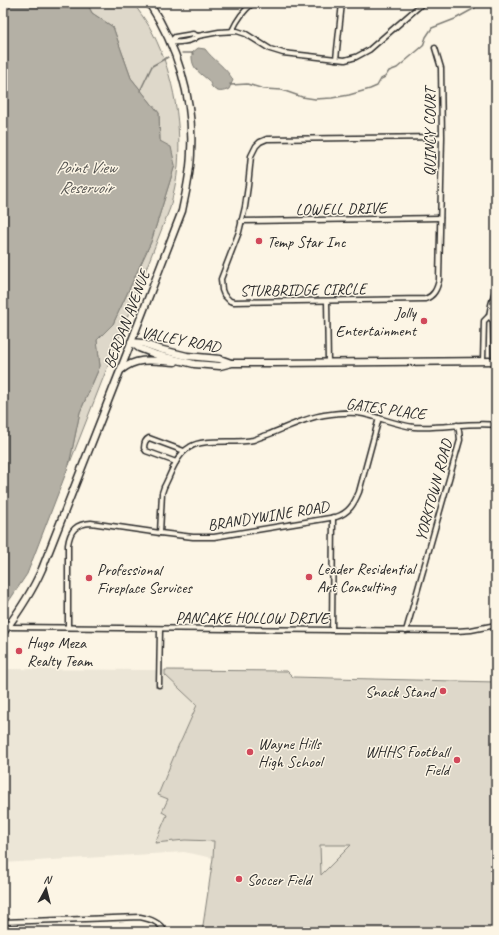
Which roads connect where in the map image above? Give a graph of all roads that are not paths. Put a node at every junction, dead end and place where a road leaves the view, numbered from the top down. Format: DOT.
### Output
graph roads {
  1 [pos="149,3"];
  2 [pos="253,3"];
  3 [pos="342,3"];
  4 [pos="423,3"];
  5 [pos="232,31"];
  6 [pos="170,42"];
  7 [pos="435,48"];
  8 [pos="336,59"];
  9 [pos="442,137"];
  10 [pos="440,218"];
  11 [pos="241,221"];
  12 [pos="496,287"];
  13 [pos="327,301"];
  14 [pos="489,316"];
  15 [pos="496,317"];
  16 [pos="132,342"];
  17 [pos="483,361"];
  18 [pos="495,361"];
  19 [pos="232,363"];
  20 [pos="328,363"];
  21 [pos="194,364"];
  22 [pos="120,371"];
  23 [pos="379,418"];
  24 [pos="457,425"];
  25 [pos="496,425"];
  26 [pos="184,451"];
  27 [pos="176,462"];
  28 [pos="333,517"];
  29 [pos="160,533"];
  30 [pos="496,625"];
  31 [pos="8,627"];
  32 [pos="68,627"];
  33 [pos="160,629"];
  34 [pos="332,630"];
  35 [pos="406,631"];
  36 [pos="3,633"];
  37 [pos="159,685"];
  38 [pos="3,922"];
  39 [pos="165,932"];
  1 -- 6 [label="main road, BERDAN AVENUE"];
  2 -- 5 [label="street"];
  3 -- 8 [label="street"];
  4 -- 8 [label="street"];
  5 -- 6 [label="street"];
  5 -- 8 [label="street"];
  6 -- 16 [label="main road, BERDAN AVENUE"];
  7 -- 9 [label="street, QUINCY COURT"];
  9 -- 10 [label="street, QUINCY COURT"];
  9 -- 11 [label="street, STURBRIDGE CIRCLE"];
  10 -- 11 [label="street, LOWELL DRIVE"];
  10 -- 13 [label="street, STURBRIDGE CIRCLE"];
  11 -- 13 [label="street, STURBRIDGE CIRCLE"];
  12 -- 14 [label="street"];
  13 -- 20 [label="street"];
  14 -- 15 [label="street"];
  14 -- 17 [label="street"];
  14 -- 18 [label="street"];
  16 -- 19 [label="main road, VALLEY ROAD"];
  16 -- 21 [label="main road, VALLEY ROAD"];
  16 -- 22 [label="main road, BERDAN AVENUE"];
  17 -- 18 [label="main road, VALLEY ROAD"];
  17 -- 20 [label="main road, VALLEY ROAD"];
  19 -- 20 [label="main road, VALLEY ROAD"];
  19 -- 21 [label="main road, VALLEY ROAD"];
  21 -- 22 [label="main road"];
  22 -- 31 [label="main road, BERDAN AVENUE"];
  23 -- 24 [label="street, GATES PLACE"];
  23 -- 26 [label="street, GATES PLACE"];
  23 -- 28 [label="street, BRANDYWINE ROAD"];
  24 -- 25 [label="street, GATES PLACE"];
  24 -- 35 [label="street, YORKTOWN ROAD"];
  26 -- 27 [label="street, GATES PLACE"];
  26 -- 27 [label="street"];
  27 -- 29 [label="street, GATES PLACE"];
  28 -- 29 [label="street, BRANDYWINE ROAD"];
  28 -- 34 [label="street"];
  29 -- 32 [label="street, BRANDYWINE ROAD"];
  30 -- 35 [label="street, PANCAKE HOLLOW DRIVE"];
  31 -- 32 [label="street, PANCAKE HOLLOW DRIVE"];
  31 -- 36 [label="main road, BERDAN AVENUE"];
  32 -- 33 [label="street, PANCAKE HOLLOW DRIVE"];
  33 -- 34 [label="street, PANCAKE HOLLOW DRIVE"];
  33 -- 37 [label="street"];
  34 -- 35 [label="street, PANCAKE HOLLOW DRIVE"];
  38 -- 39 [label="street"];
}
